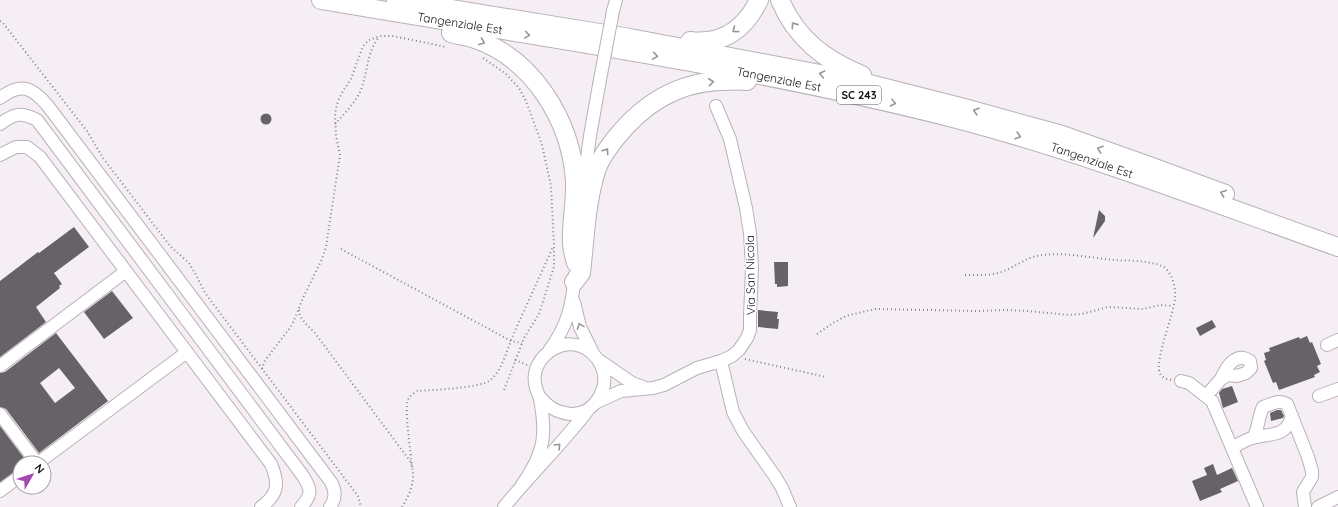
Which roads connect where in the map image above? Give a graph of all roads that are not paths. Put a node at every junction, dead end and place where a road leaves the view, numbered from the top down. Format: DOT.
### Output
graph roads {
  1 [pos="321,0"];
  2 [pos="396,0"];
  3 [pos="478,0"];
  4 [pos="759,0"];
  5 [pos="780,0"];
  6 [pos="615,5"];
  7 [pos="364,8"];
  8 [pos="580,30"];
  9 [pos="630,38"];
  10 [pos="856,95"];
  11 [pos="0,98"];
  12 [pos="936,100"];
  13 [pos="716,106"];
  14 [pos="0,124"];
  15 [pos="0,155"];
  16 [pos="1338,236"];
  17 [pos="1338,247"];
  18 [pos="576,263"];
  19 [pos="126,271"];
  20 [pos="573,289"];
  21 [pos="548,351"];
  22 [pos="187,352"];
  23 [pos="597,358"];
  24 [pos="721,361"];
  25 [pos="0,366"];
  26 [pos="1221,379"];
  27 [pos="1181,381"];
  28 [pos="652,388"];
  29 [pos="1338,389"];
  30 [pos="1206,396"];
  31 [pos="1319,396"];
  32 [pos="540,397"];
  33 [pos="592,407"];
  34 [pos="0,414"];
  35 [pos="1292,416"];
  36 [pos="1253,438"];
  37 [pos="1232,448"];
  38 [pos="32,455"];
  39 [pos="49,455"];
  40 [pos="12,482"];
  41 [pos="522,485"];
  42 [pos="0,491"];
  43 [pos="1338,497"];
  44 [pos="261,507"];
  45 [pos="301,507"];
  46 [pos="330,507"];
  47 [pos="504,507"];
  48 [pos="790,507"];
  49 [pos="1257,507"];
  50 [pos="1305,507"];
  51 [pos="1318,507"];
  1 -- 7 [label="highway, Tangenziale Est / SC 243"];
  2 -- 8 [label="highway, Tangenziale Est / SC 243"];
  3 -- 8 [label="highway"];
  4 -- 9 [label="highway, one-way"];
  12 -- 5 [label="highway, one-way"];
  6 -- 18 [label="street, bridge"];
  7 -- 10 [label="highway, Tangenziale Est / SC 243, one-way"];
  7 -- 18 [label="highway, one-way"];
  8 -- 9 [label="highway, Tangenziale Est / SC 243"];
  12 -- 9 [label="highway, Tangenziale Est / SC 243, one-way"];
  10 -- 17 [label="highway, Tangenziale Est / SC 243, one-way"];
  20 -- 10 [label="highway, one-way"];
  11 -- 46 [label="street"];
  16 -- 12 [label="highway, Tangenziale Est / SC 243, one-way"];
  13 -- 24 [label="street, Via San Nicola"];
  14 -- 45 [label="street"];
  15 -- 19 [label="street"];
  18 -- 20 [label="street"];
  19 -- 22 [label="street"];
  19 -- 25 [label="street"];
  20 -- 21 [label="street"];
  23 -- 20 [label="street, one-way"];
  21 -- 23 [label="street"];
  21 -- 32 [label="street, Via San Nicola"];
  22 -- 39 [label="street"];
  22 -- 44 [label="street"];
  23 -- 28 [label="street"];
  23 -- 33 [label="street, Via San Nicola"];
  24 -- 28 [label="street, Via San Nicola"];
  24 -- 48 [label="street"];
  26 -- 30 [label="street"];
  27 -- 30 [label="street"];
  28 -- 33 [label="street, Via San Nicola"];
  29 -- 31 [label="street"];
  30 -- 37 [label="street"];
  32 -- 33 [label="street, Via San Nicola"];
  32 -- 41 [label="street, Via San Nicola"];
  41 -- 33 [label="street, Via San Nicola, one-way"];
  34 -- 38 [label="street"];
  35 -- 36 [label="street"];
  35 -- 36 [label="street"];
  35 -- 50 [label="street"];
  36 -- 37 [label="street"];
  37 -- 49 [label="street"];
  40 -- 42 [label="street"];
  41 -- 47 [label="street, Via San Nicola"];
  43 -- 51 [label="street"];
}
